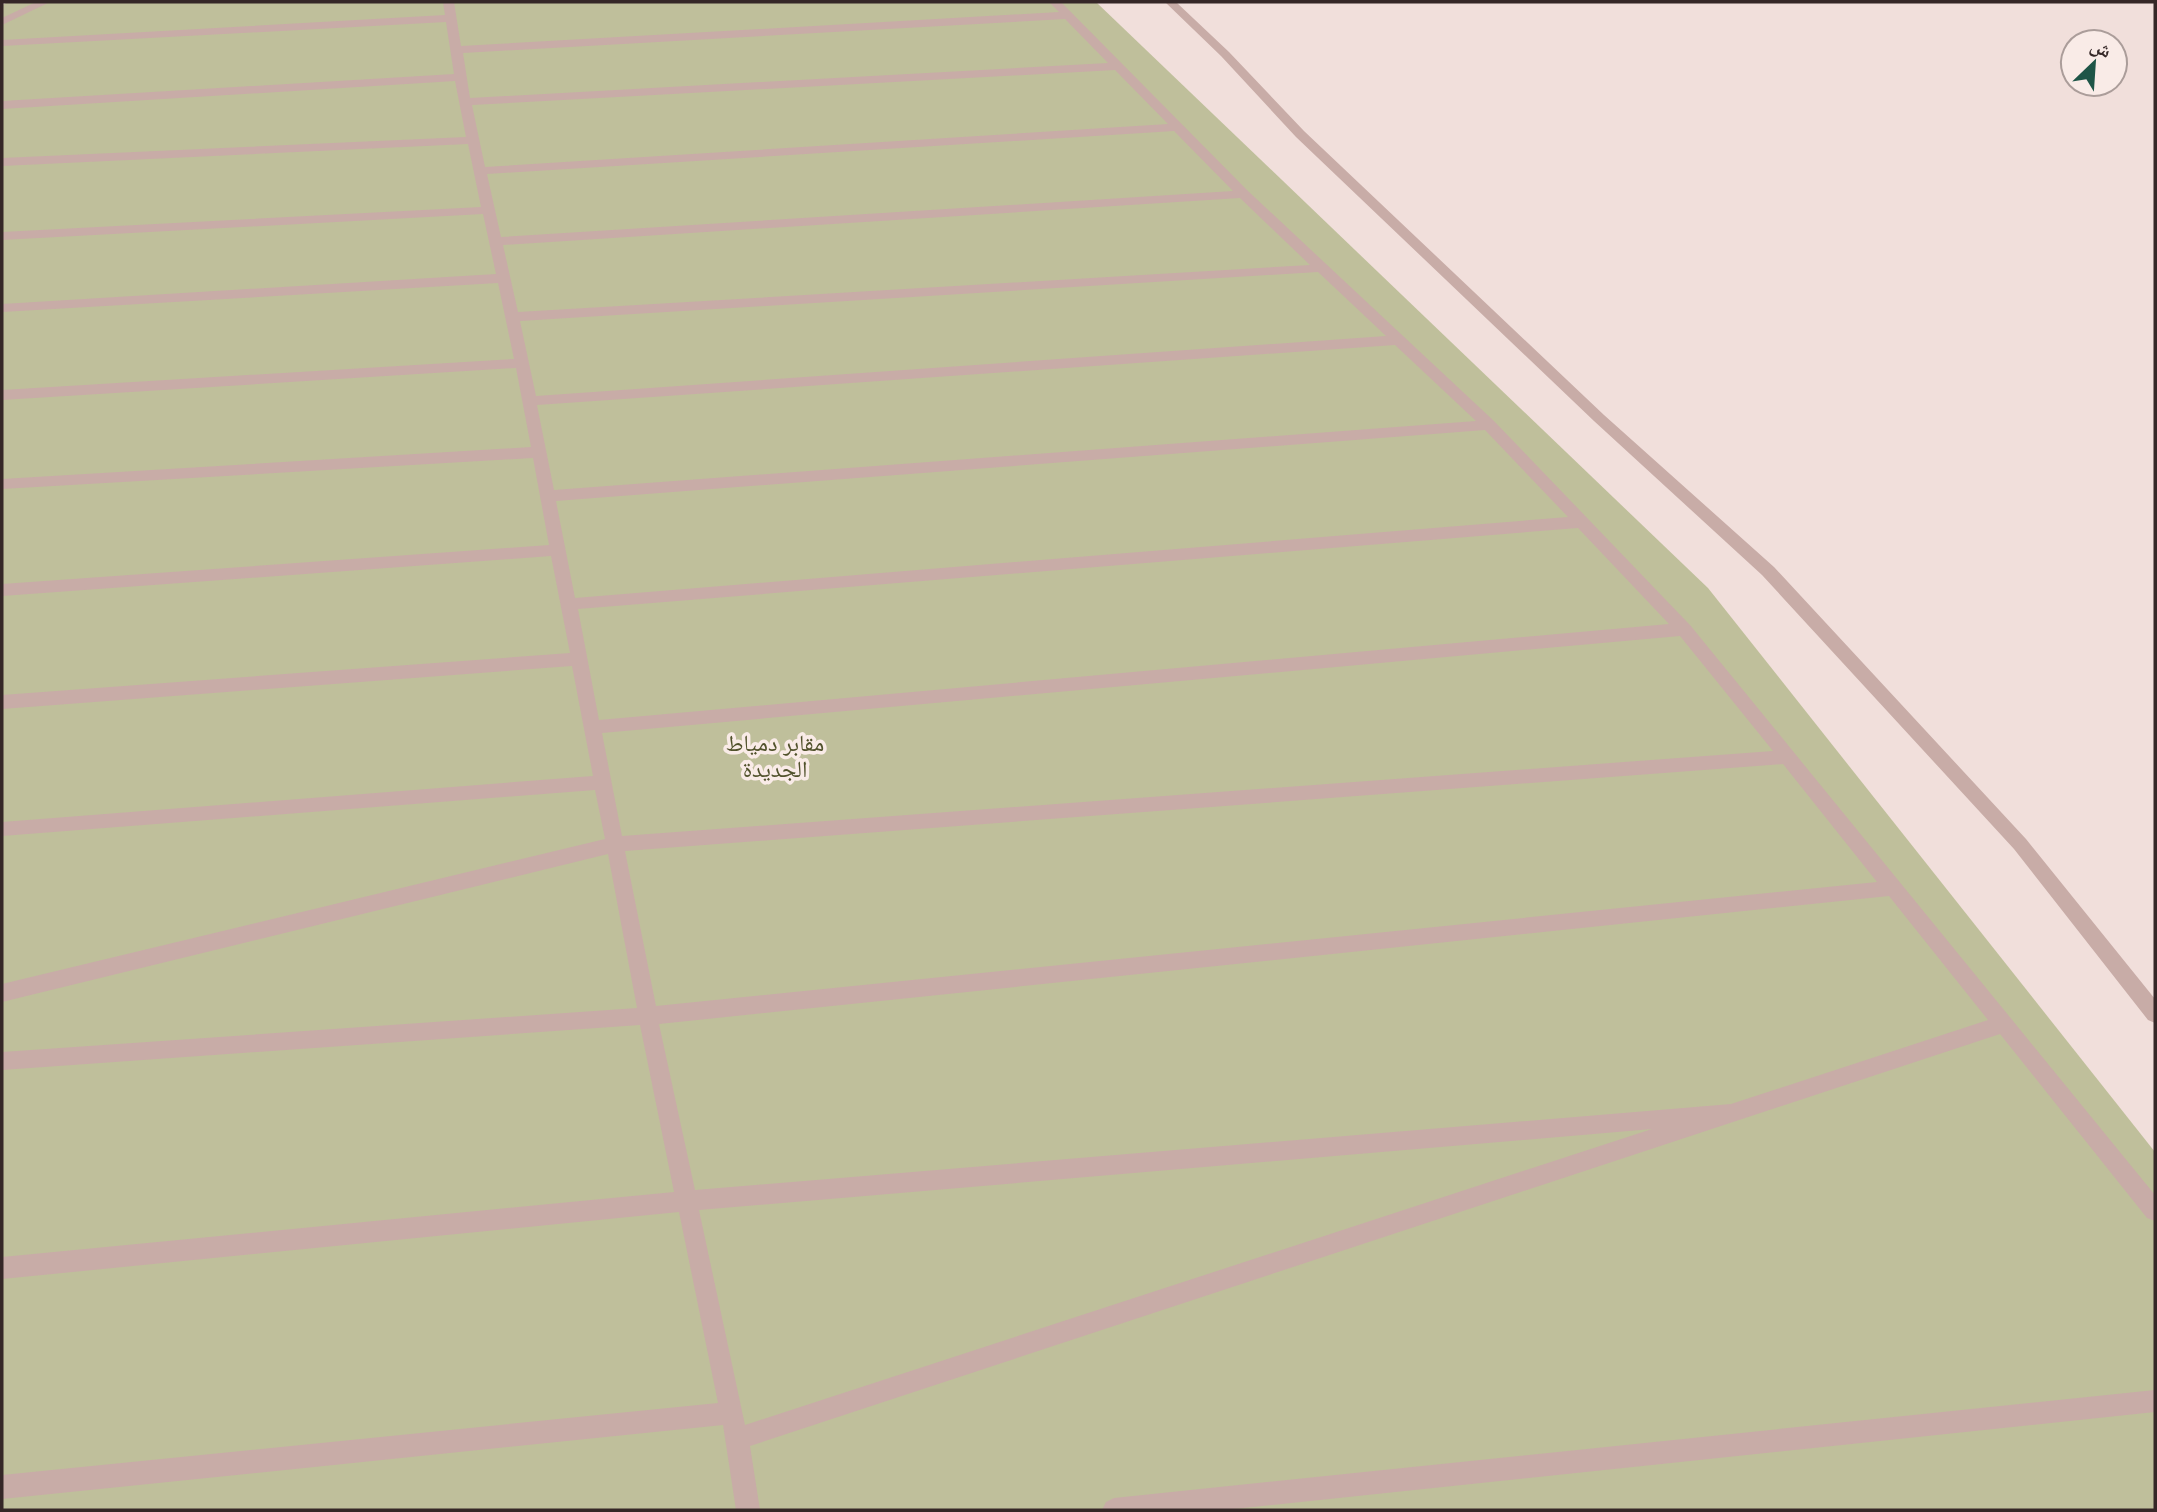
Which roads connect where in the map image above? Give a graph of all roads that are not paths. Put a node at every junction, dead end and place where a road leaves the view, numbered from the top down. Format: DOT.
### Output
graph roads {
  1 [pos="44,2"];
  2 [pos="1055,2"];
  3 [pos="1170,2"];
  4 [pos="450,10"];
  5 [pos="1068,15"];
  6 [pos="2,22"];
  7 [pos="2,43"];
  8 [pos="455,50"];
  9 [pos="1119,66"];
  10 [pos="461,77"];
  11 [pos="465,102"];
  12 [pos="2,105"];
  13 [pos="1180,127"];
  14 [pos="473,140"];
  15 [pos="2,162"];
  16 [pos="481,171"];
  17 [pos="1243,194"];
  18 [pos="489,210"];
  19 [pos="2,236"];
  20 [pos="495,241"];
  21 [pos="1321,268"];
  22 [pos="503,278"];
  23 [pos="2,308"];
  24 [pos="512,317"];
  25 [pos="1396,340"];
  26 [pos="522,363"];
  27 [pos="2,395"];
  28 [pos="528,401"];
  29 [pos="1489,425"];
  30 [pos="539,452"];
  31 [pos="2,484"];
  32 [pos="548,496"];
  33 [pos="1581,522"];
  34 [pos="559,550"];
  35 [pos="2,590"];
  36 [pos="570,604"];
  37 [pos="1684,629"];
  38 [pos="580,659"];
  39 [pos="2,702"];
  40 [pos="594,727"];
  41 [pos="1787,757"];
  42 [pos="604,782"];
  43 [pos="2,829"];
  44 [pos="617,844"];
  45 [pos="1893,888"];
  46 [pos="64,978"];
  47 [pos="2,983"];
  48 [pos="2,993"];
  49 [pos="2155,1014"];
  50 [pos="648,1016"];
  51 [pos="2003,1024"];
  52 [pos="2,1061"];
  53 [pos="1733,1113"];
  54 [pos="687,1201"];
  55 [pos="2155,1211"];
  56 [pos="2,1268"];
  57 [pos="2155,1401"];
  58 [pos="732,1413"];
  59 [pos="737,1438"];
  60 [pos="2,1487"];
  61 [pos="748,1510"];
  62 [pos="1114,1510"];
  1 -- 6 [label="street"];
  2 -- 5 [label="street"];
  3 -- 49 [label="street"];
  4 -- 7 [label="street"];
  4 -- 8 [label="street"];
  5 -- 8 [label="street"];
  5 -- 9 [label="street"];
  8 -- 10 [label="street"];
  9 -- 11 [label="street"];
  9 -- 13 [label="street"];
  10 -- 11 [label="street"];
  10 -- 12 [label="street"];
  11 -- 14 [label="street"];
  13 -- 16 [label="street"];
  13 -- 17 [label="street"];
  14 -- 15 [label="street"];
  14 -- 16 [label="street"];
  16 -- 18 [label="street"];
  17 -- 20 [label="street"];
  17 -- 21 [label="street"];
  18 -- 19 [label="street"];
  18 -- 20 [label="street"];
  20 -- 22 [label="street"];
  21 -- 24 [label="street"];
  21 -- 25 [label="street"];
  22 -- 23 [label="street"];
  22 -- 24 [label="street"];
  24 -- 26 [label="street"];
  25 -- 28 [label="street"];
  25 -- 29 [label="street"];
  26 -- 27 [label="street"];
  26 -- 28 [label="street"];
  28 -- 30 [label="street"];
  29 -- 32 [label="street"];
  29 -- 33 [label="street"];
  30 -- 31 [label="street"];
  30 -- 32 [label="street"];
  32 -- 34 [label="street"];
  33 -- 36 [label="street"];
  33 -- 37 [label="street"];
  34 -- 35 [label="street"];
  34 -- 36 [label="street"];
  36 -- 38 [label="street"];
  37 -- 40 [label="street"];
  37 -- 41 [label="street"];
  38 -- 39 [label="street"];
  38 -- 40 [label="street"];
  40 -- 42 [label="street"];
  41 -- 44 [label="street"];
  41 -- 45 [label="street"];
  42 -- 43 [label="street"];
  42 -- 44 [label="street"];
  44 -- 46 [label="street"];
  44 -- 50 [label="street"];
  45 -- 50 [label="street"];
  45 -- 51 [label="street"];
  46 -- 47 [label="street"];
  46 -- 48 [label="street"];
  50 -- 52 [label="street"];
  50 -- 54 [label="street"];
  51 -- 53 [label="street"];
  51 -- 55 [label="street"];
  53 -- 54 [label="street"];
  53 -- 59 [label="street"];
  54 -- 56 [label="street"];
  54 -- 58 [label="street"];
  57 -- 62 [label="street"];
  58 -- 59 [label="street"];
  58 -- 60 [label="street"];
  59 -- 61 [label="street"];
}
